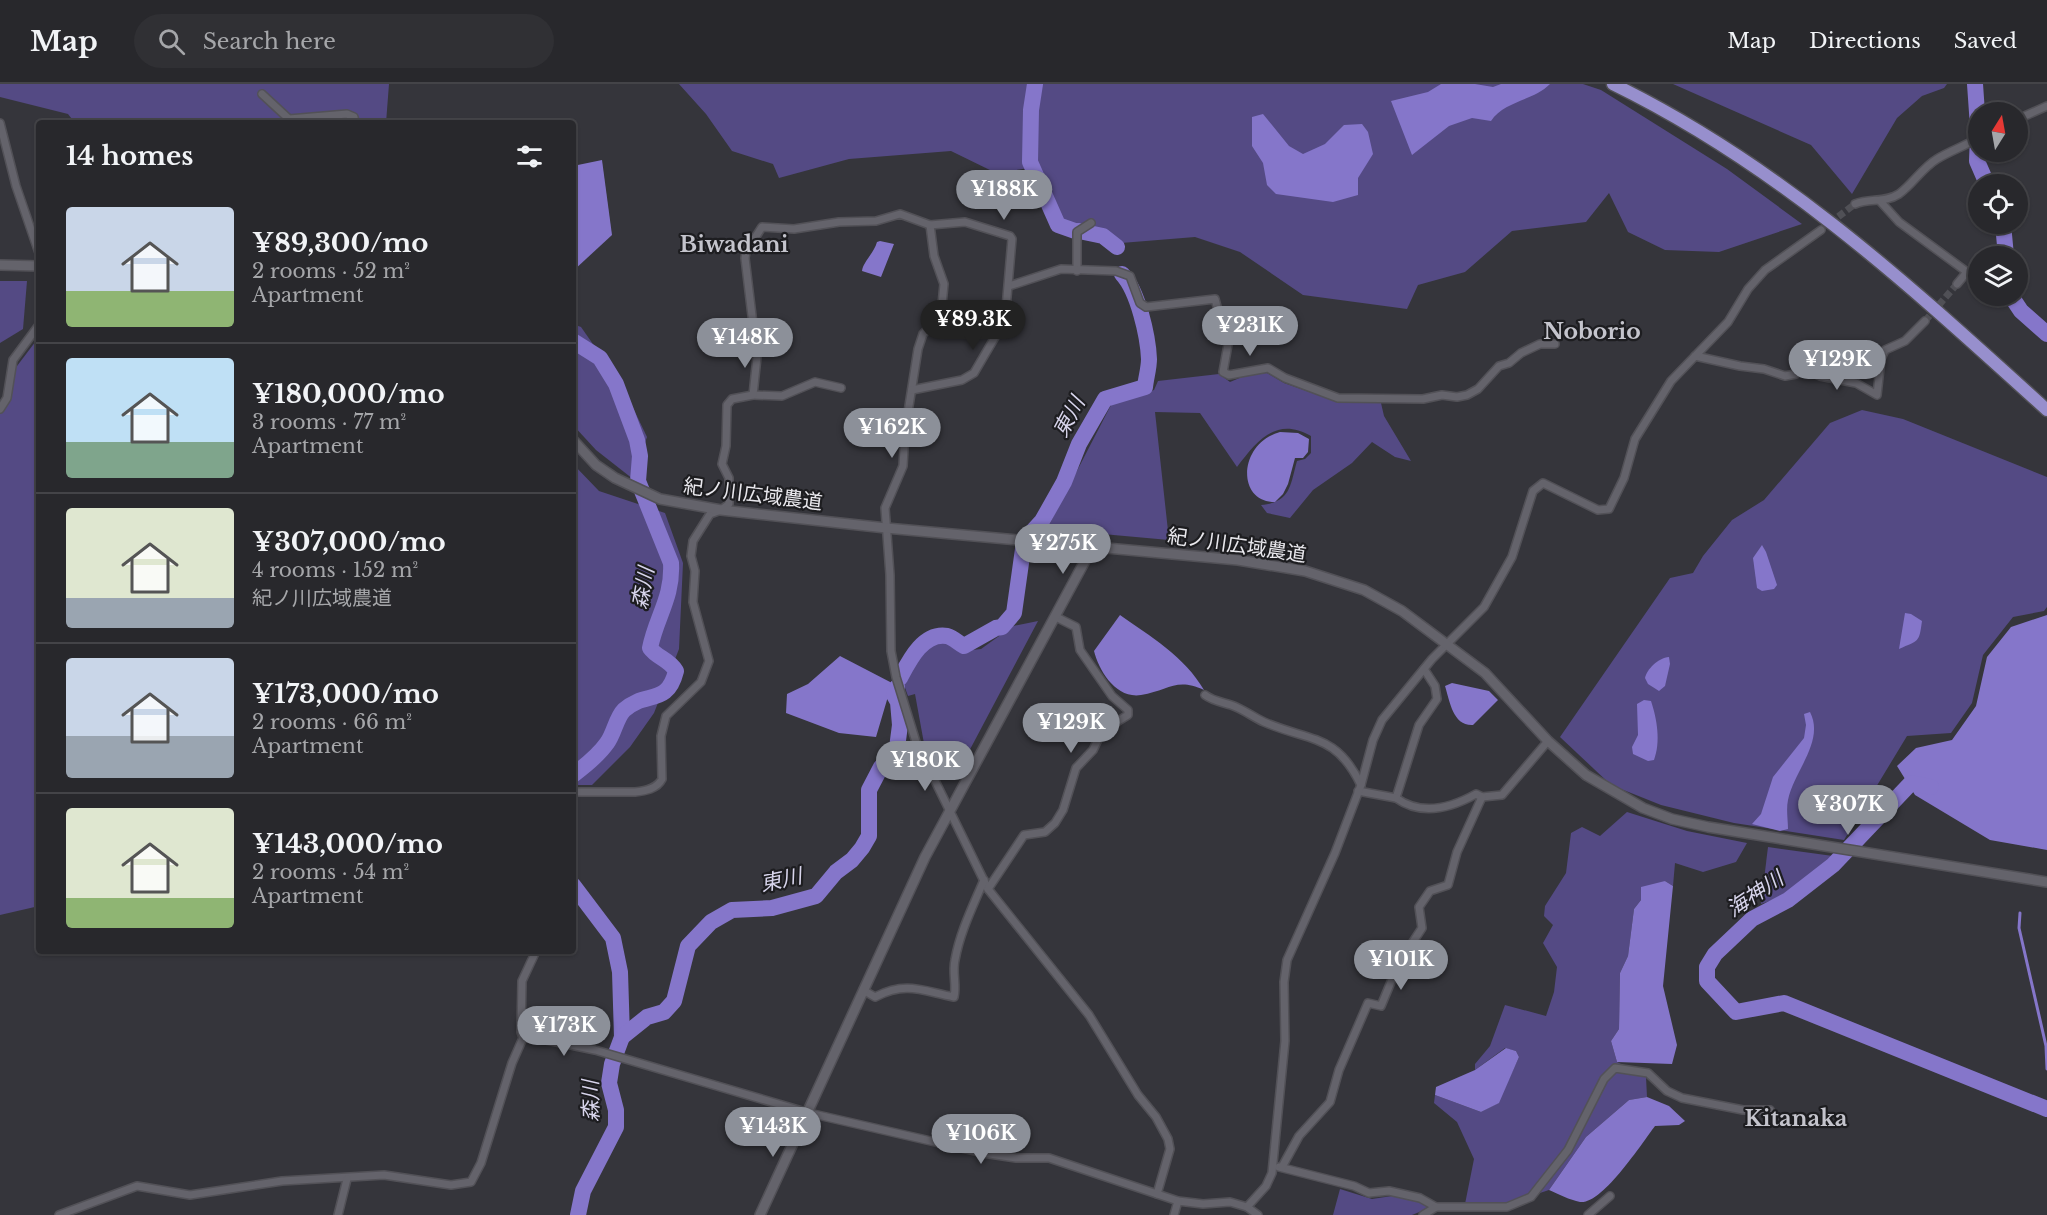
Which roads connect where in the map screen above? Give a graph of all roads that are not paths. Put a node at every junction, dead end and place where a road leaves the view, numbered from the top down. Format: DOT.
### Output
graph roads {
  1 [pos="1613,84"];
  2 [pos="262,94"];
  3 [pos="2047,106"];
  4 [pos="2028,115"];
  5 [pos="354,120"];
  6 [pos="0,123"];
  7 [pos="1968,144"];
  8 [pos="1880,201"];
  9 [pos="1855,204"];
  10 [pos="1091,223"];
  11 [pos="930,225"];
  12 [pos="1821,230"];
  13 [pos="36,244"];
  14 [pos="0,265"];
  15 [pos="36,266"];
  16 [pos="1077,271"];
  17 [pos="1957,284"];
  18 [pos="1009,286"];
  19 [pos="941,315"];
  20 [pos="1005,320"];
  21 [pos="1925,321"];
  22 [pos="36,329"];
  23 [pos="1555,344"];
  24 [pos="1695,356"];
  25 [pos="841,388"];
  26 [pos="912,390"];
  27 [pos="753,395"];
  28 [pos="0,408"];
  29 [pos="2047,410"];
  30 [pos="576,443"];
  31 [pos="721,510"];
  32 [pos="886,528"];
  33 [pos="1093,546"];
  34 [pos="1056,617"];
  35 [pos="1448,644"];
  36 [pos="1424,669"];
  37 [pos="1205,695"];
  38 [pos="1548,741"];
  39 [pos="1359,788"];
  40 [pos="576,792"];
  41 [pos="1482,797"];
  42 [pos="1396,798"];
  43 [pos="949,812"];
  44 [pos="984,880"];
  45 [pos="2047,882"];
  46 [pos="988,889"];
  47 [pos="535,954"];
  48 [pos="863,990"];
  49 [pos="523,1038"];
  50 [pos="1770,1110"];
  51 [pos="809,1113"];
  52 [pos="1273,1166"];
  53 [pos="1282,1167"];
  54 [pos="347,1179"];
  55 [pos="1157,1194"];
  56 [pos="1610,1196"];
  57 [pos="1178,1201"];
  58 [pos="1247,1207"];
  59 [pos="1436,1207"];
  60 [pos="59,1215"];
  61 [pos="338,1215"];
  62 [pos="760,1215"];
  63 [pos="1174,1215"];
  64 [pos="1258,1215"];
  65 [pos="1423,1215"];
  66 [pos="1588,1215"];
  1 -- 29 [label="highway"];
  2 -- 5 [label="street"];
  3 -- 4 [label="street"];
  6 -- 13 [label="street"];
  7 -- 8 [label="street"];
  8 -- 9 [label="street"];
  8 -- 17 [label="street"];
  10 -- 16 [label="street"];
  11 -- 18 [label="street"];
  11 -- 19 [label="street"];
  11 -- 27 [label="street"];
  12 -- 24 [label="street"];
  14 -- 15 [label="street"];
  16 -- 18 [label="street"];
  16 -- 23 [label="street"];
  18 -- 20 [label="street"];
  19 -- 20 [label="street"];
  19 -- 26 [label="street"];
  20 -- 26 [label="street"];
  21 -- 24 [label="street"];
  22 -- 28 [label="street"];
  24 -- 35 [label="street"];
  25 -- 27 [label="street"];
  26 -- 32 [label="street"];
  27 -- 31 [label="street"];
  30 -- 31 [label="street, 紀ノ川広域農道"];
  31 -- 32 [label="street, 紀ノ川広域農道"];
  31 -- 40 [label="street"];
  32 -- 33 [label="street, 紀ノ川広域農道"];
  32 -- 43 [label="street"];
  33 -- 34 [label="street"];
  33 -- 35 [label="street, 紀ノ川広域農道"];
  34 -- 43 [label="street"];
  34 -- 46 [label="street"];
  35 -- 36 [label="street"];
  35 -- 38 [label="street, 紀ノ川広域農道"];
  36 -- 39 [label="street"];
  36 -- 42 [label="street"];
  37 -- 39 [label="street"];
  38 -- 41 [label="street"];
  38 -- 45 [label="street, 紀ノ川広域農道"];
  39 -- 42 [label="street"];
  39 -- 52 [label="street"];
  41 -- 42 [label="street"];
  41 -- 53 [label="street"];
  43 -- 44 [label="street"];
  43 -- 48 [label="street"];
  44 -- 46 [label="street"];
  44 -- 48 [label="street"];
  46 -- 55 [label="street"];
  47 -- 49 [label="street"];
  48 -- 51 [label="street"];
  49 -- 51 [label="street"];
  49 -- 54 [label="street"];
  50 -- 59 [label="street"];
  51 -- 55 [label="street"];
  51 -- 62 [label="street"];
  52 -- 53 [label="street"];
  52 -- 58 [label="street"];
  53 -- 59 [label="street"];
  54 -- 60 [label="street"];
  54 -- 61 [label="street"];
  55 -- 57 [label="street"];
  56 -- 66 [label="street"];
  57 -- 58 [label="street"];
  57 -- 63 [label="street"];
  58 -- 64 [label="street"];
  59 -- 65 [label="street"];
}
